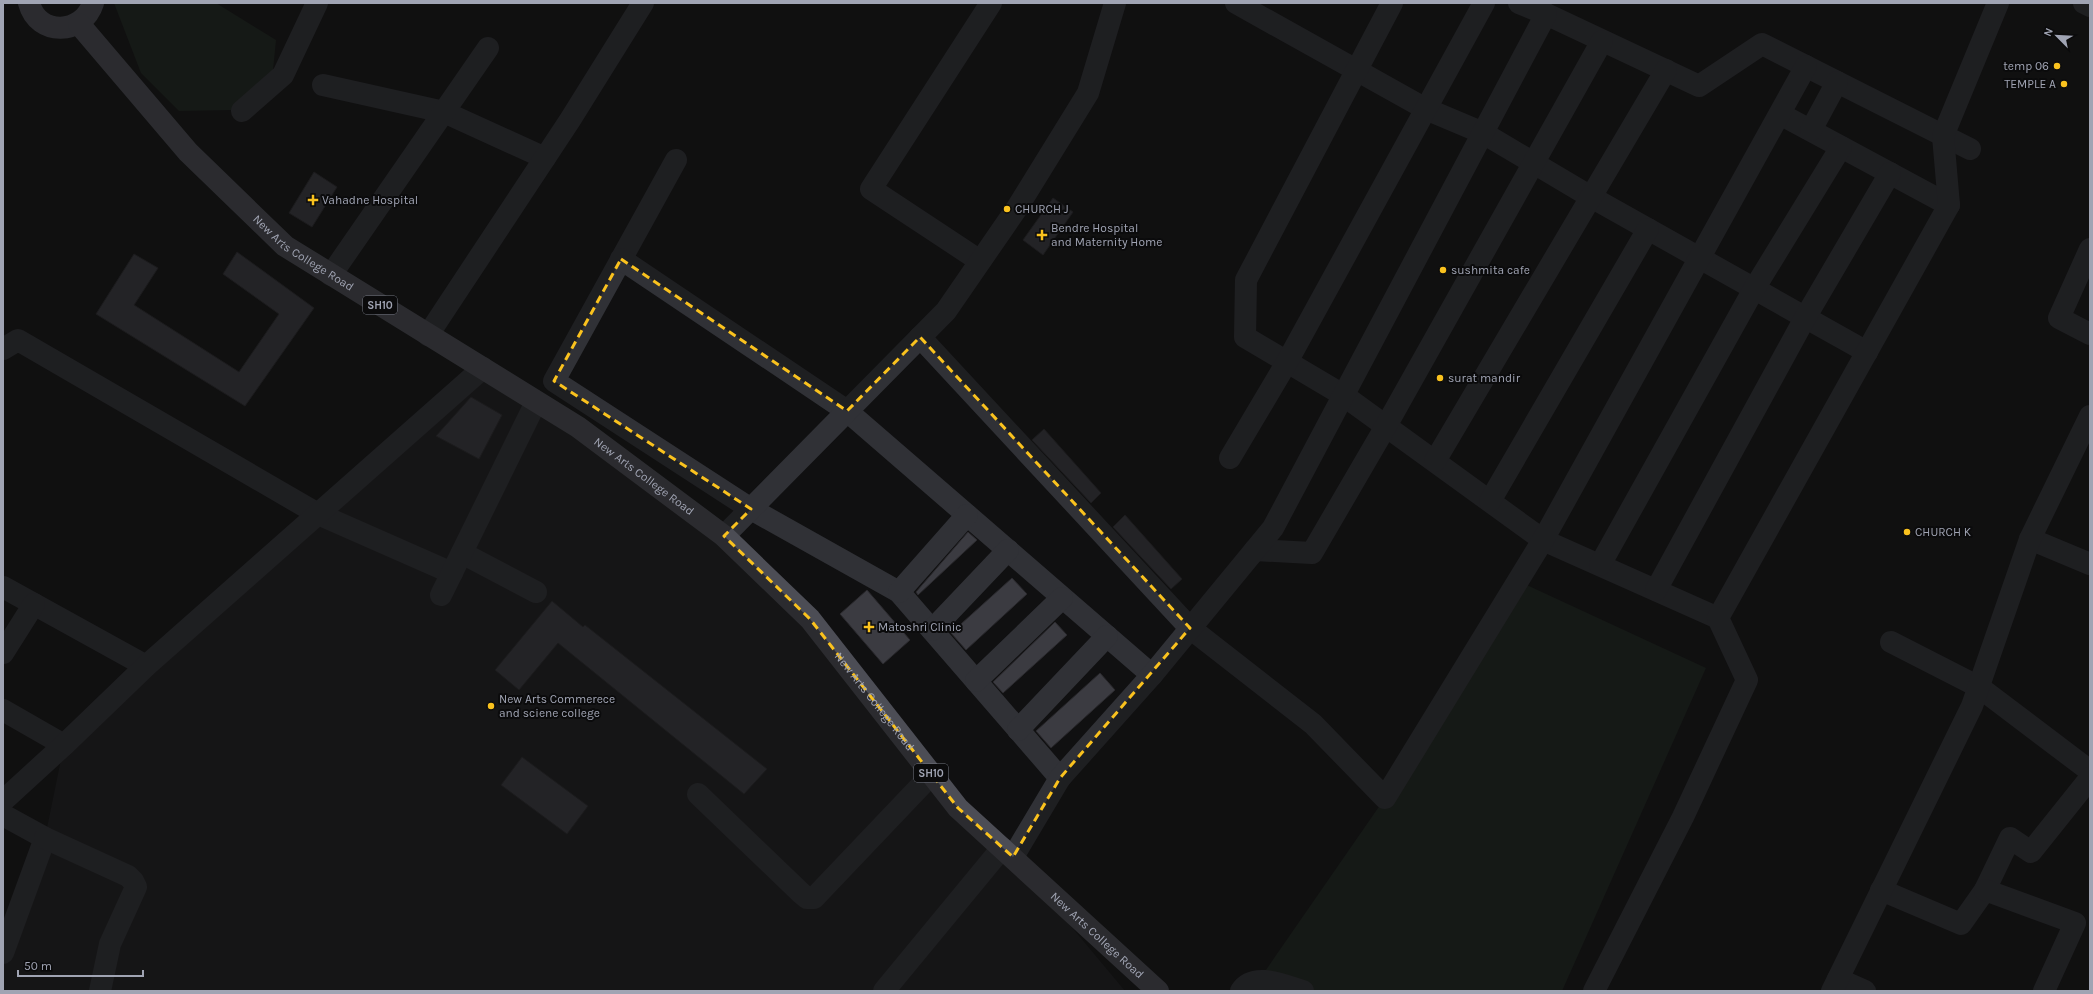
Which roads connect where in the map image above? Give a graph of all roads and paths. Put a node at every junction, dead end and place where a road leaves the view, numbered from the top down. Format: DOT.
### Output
graph roads {
  1 [pos="29,3"];
  2 [pos="93,3"];
  3 [pos="317,3"];
  4 [pos="643,3"];
  5 [pos="991,3"];
  6 [pos="1115,3"];
  7 [pos="1236,3"];
  8 [pos="1392,3"];
  9 [pos="1484,3"];
  10 [pos="1519,3"];
  11 [pos="1998,3"];
  12 [pos="2084,3"];
  13 [pos="2090,6"];
  14 [pos="1546,14"];
  15 [pos="78,24"];
  16 [pos="1602,40"];
  17 [pos="488,48"];
  18 [pos="1806,66"];
  19 [pos="1666,70"];
  20 [pos="1356,71"];
  21 [pos="1837,82"];
  22 [pos="323,85"];
  23 [pos="1426,109"];
  24 [pos="242,111"];
  25 [pos="444,112"];
  26 [pos="1780,114"];
  27 [pos="1811,130"];
  28 [pos="1483,133"];
  29 [pos="1943,136"];
  30 [pos="1841,147"];
  31 [pos="1970,149"];
  32 [pos="545,158"];
  33 [pos="676,160"];
  34 [pos="1533,164"];
  35 [pos="1890,173"];
  36 [pos="1591,197"];
  37 [pos="1949,205"];
  38 [pos="1648,229"];
  39 [pos="2090,250"];
  40 [pos="1699,258"];
  41 [pos="621,259"];
  42 [pos="980,261"];
  43 [pos="331,274"];
  44 [pos="1754,289"];
  45 [pos="1805,318"];
  46 [pos="2090,334"];
  47 [pos="428,335"];
  48 [pos="920,337"];
  49 [pos="3,349"];
  50 [pos="1866,352"];
  51 [pos="1287,362"];
  52 [pos="483,368"];
  53 [pos="1343,395"];
  54 [pos="536,402"];
  55 [pos="847,411"];
  56 [pos="2089,420"];
  57 [pos="1386,426"];
  58 [pos="1230,458"];
  59 [pos="1435,461"];
  60 [pos="1490,501"];
  61 [pos="751,509"];
  62 [pos="318,514"];
  63 [pos="967,515"];
  64 [pos="724,536"];
  65 [pos="1543,540"];
  66 [pos="2030,540"];
  67 [pos="1008,550"];
  68 [pos="1255,550"];
  69 [pos="462,553"];
  70 [pos="2090,564"];
  71 [pos="1600,565"];
  72 [pos="452,573"];
  73 [pos="3,587"];
  74 [pos="1656,590"];
  75 [pos="536,592"];
  76 [pos="899,592"];
  77 [pos="441,595"];
  78 [pos="1062,598"];
  79 [pos="34,604"];
  80 [pos="1718,618"];
  81 [pos="1190,628"];
  82 [pos="932,630"];
  83 [pos="1107,636"];
  84 [pos="1891,642"];
  85 [pos="3,654"];
  86 [pos="146,666"];
  87 [pos="1152,675"];
  88 [pos="976,681"];
  89 [pos="1979,687"];
  90 [pos="3,710"];
  91 [pos="1018,730"];
  92 [pos="64,745"];
  93 [pos="2090,771"];
  94 [pos="932,774"];
  95 [pos="1060,778"];
  96 [pos="2090,778"];
  97 [pos="698,794"];
  98 [pos="3,801"];
  99 [pos="3,815"];
  100 [pos="45,838"];
  101 [pos="1008,853"];
  102 [pos="1881,890"];
  103 [pos="1985,890"];
  104 [pos="3,953"];
  105 [pos="1835,985"];
  106 [pos="100,991"];
  107 [pos="884,991"];
  108 [pos="1158,991"];
  109 [pos="1241,991"];
  110 [pos="1303,991"];
  111 [pos="1594,991"];
  112 [pos="1865,991"];
  113 [pos="2044,991"];
  1 -- 15 [label="main road"];
  2 -- 15 [label="main road"];
  3 -- 24 [label="street"];
  4 -- 32 [label="street"];
  5 -- 42 [label="street"];
  6 -- 42 [label="street"];
  7 -- 20 [label="street"];
  8 -- 20 [label="street"];
  9 -- 23 [label="street"];
  10 -- 14 [label="street"];
  11 -- 29 [label="street"];
  12 -- 13 [label="street"];
  14 -- 16 [label="street"];
  14 -- 28 [label="street"];
  15 -- 43 [label="main road, New Arts College Road / SH10"];
  16 -- 19 [label="street"];
  16 -- 34 [label="street"];
  17 -- 25 [label="street"];
  18 -- 19 [label="street"];
  18 -- 21 [label="street"];
  18 -- 26 [label="street"];
  19 -- 36 [label="street"];
  20 -- 23 [label="street"];
  20 -- 51 [label="street"];
  21 -- 27 [label="street"];
  21 -- 29 [label="street"];
  22 -- 25 [label="street"];
  23 -- 28 [label="street"];
  23 -- 51 [label="street"];
  25 -- 32 [label="street"];
  25 -- 43 [label="street"];
  26 -- 27 [label="street"];
  26 -- 40 [label="street"];
  27 -- 30 [label="street"];
  28 -- 34 [label="street"];
  28 -- 53 [label="street"];
  29 -- 31 [label="street"];
  29 -- 37 [label="street"];
  30 -- 35 [label="street"];
  30 -- 44 [label="street"];
  32 -- 47 [label="street"];
  33 -- 41 [label="street"];
  34 -- 36 [label="street"];
  34 -- 57 [label="street"];
  35 -- 37 [label="street"];
  35 -- 45 [label="street"];
  36 -- 38 [label="street"];
  36 -- 59 [label="street"];
  37 -- 50 [label="street"];
  38 -- 40 [label="street"];
  38 -- 60 [label="street"];
  39 -- 46 [label="street"];
  40 -- 44 [label="street"];
  40 -- 65 [label="street"];
  41 -- 55 [label="street"];
  41 -- 61 [label="street"];
  42 -- 48 [label="street"];
  43 -- 47 [label="main road, New Arts College Road / SH10"];
  44 -- 45 [label="street"];
  44 -- 71 [label="street"];
  45 -- 50 [label="street"];
  45 -- 74 [label="street"];
  47 -- 52 [label="main road, New Arts College Road / SH10"];
  48 -- 55 [label="street"];
  48 -- 81 [label="street"];
  49 -- 62 [label="street"];
  50 -- 80 [label="street"];
  51 -- 53 [label="street"];
  51 -- 58 [label="street"];
  52 -- 54 [label="main road, New Arts College Road / SH10"];
  52 -- 62 [label="street"];
  53 -- 57 [label="street"];
  53 -- 68 [label="street"];
  54 -- 64 [label="main road, New Arts College Road / SH10"];
  54 -- 69 [label="street"];
  55 -- 61 [label="street"];
  55 -- 63 [label="street"];
  56 -- 66 [label="street"];
  57 -- 59 [label="street"];
  57 -- 68 [label="street"];
  59 -- 60 [label="street"];
  60 -- 65 [label="street"];
  61 -- 64 [label="street"];
  61 -- 76 [label="street"];
  62 -- 72 [label="street"];
  62 -- 86 [label="street"];
  63 -- 67 [label="street"];
  63 -- 76 [label="street"];
  64 -- 94 [label="main road, New Arts College Road / SH10"];
  65 -- 71 [label="street"];
  65 -- 81 [label="street"];
  66 -- 70 [label="street"];
  66 -- 89 [label="street"];
  67 -- 78 [label="street"];
  67 -- 82 [label="street"];
  68 -- 81 [label="street"];
  69 -- 72 [label="street"];
  69 -- 75 [label="street"];
  71 -- 74 [label="street"];
  72 -- 77 [label="street"];
  73 -- 79 [label="street"];
  74 -- 80 [label="street"];
  76 -- 82 [label="street"];
  78 -- 83 [label="street"];
  78 -- 88 [label="street"];
  79 -- 85 [label="street"];
  79 -- 86 [label="street"];
  80 -- 111 [label="street"];
  81 -- 87 [label="street"];
  82 -- 88 [label="street"];
  83 -- 87 [label="street"];
  83 -- 91 [label="street"];
  84 -- 89 [label="street"];
  86 -- 92 [label="street"];
  87 -- 95 [label="street"];
  88 -- 91 [label="street"];
  89 -- 93 [label="street"];
  89 -- 102 [label="street"];
  90 -- 92 [label="street"];
  91 -- 95 [label="street"];
  92 -- 98 [label="street"];
  94 -- 97 [label="street"];
  94 -- 101 [label="main road, New Arts College Road / SH10"];
  95 -- 101 [label="street"];
  96 -- 103 [label="street"];
  99 -- 100 [label="street"];
  100 -- 104 [label="street"];
  100 -- 106 [label="street"];
  101 -- 107 [label="street"];
  101 -- 108 [label="main road, New Arts College Road / SH10"];
  102 -- 103 [label="street"];
  102 -- 105 [label="street"];
  103 -- 113 [label="street"];
  105 -- 112 [label="street"];
  109 -- 110 [label="street"];
}
